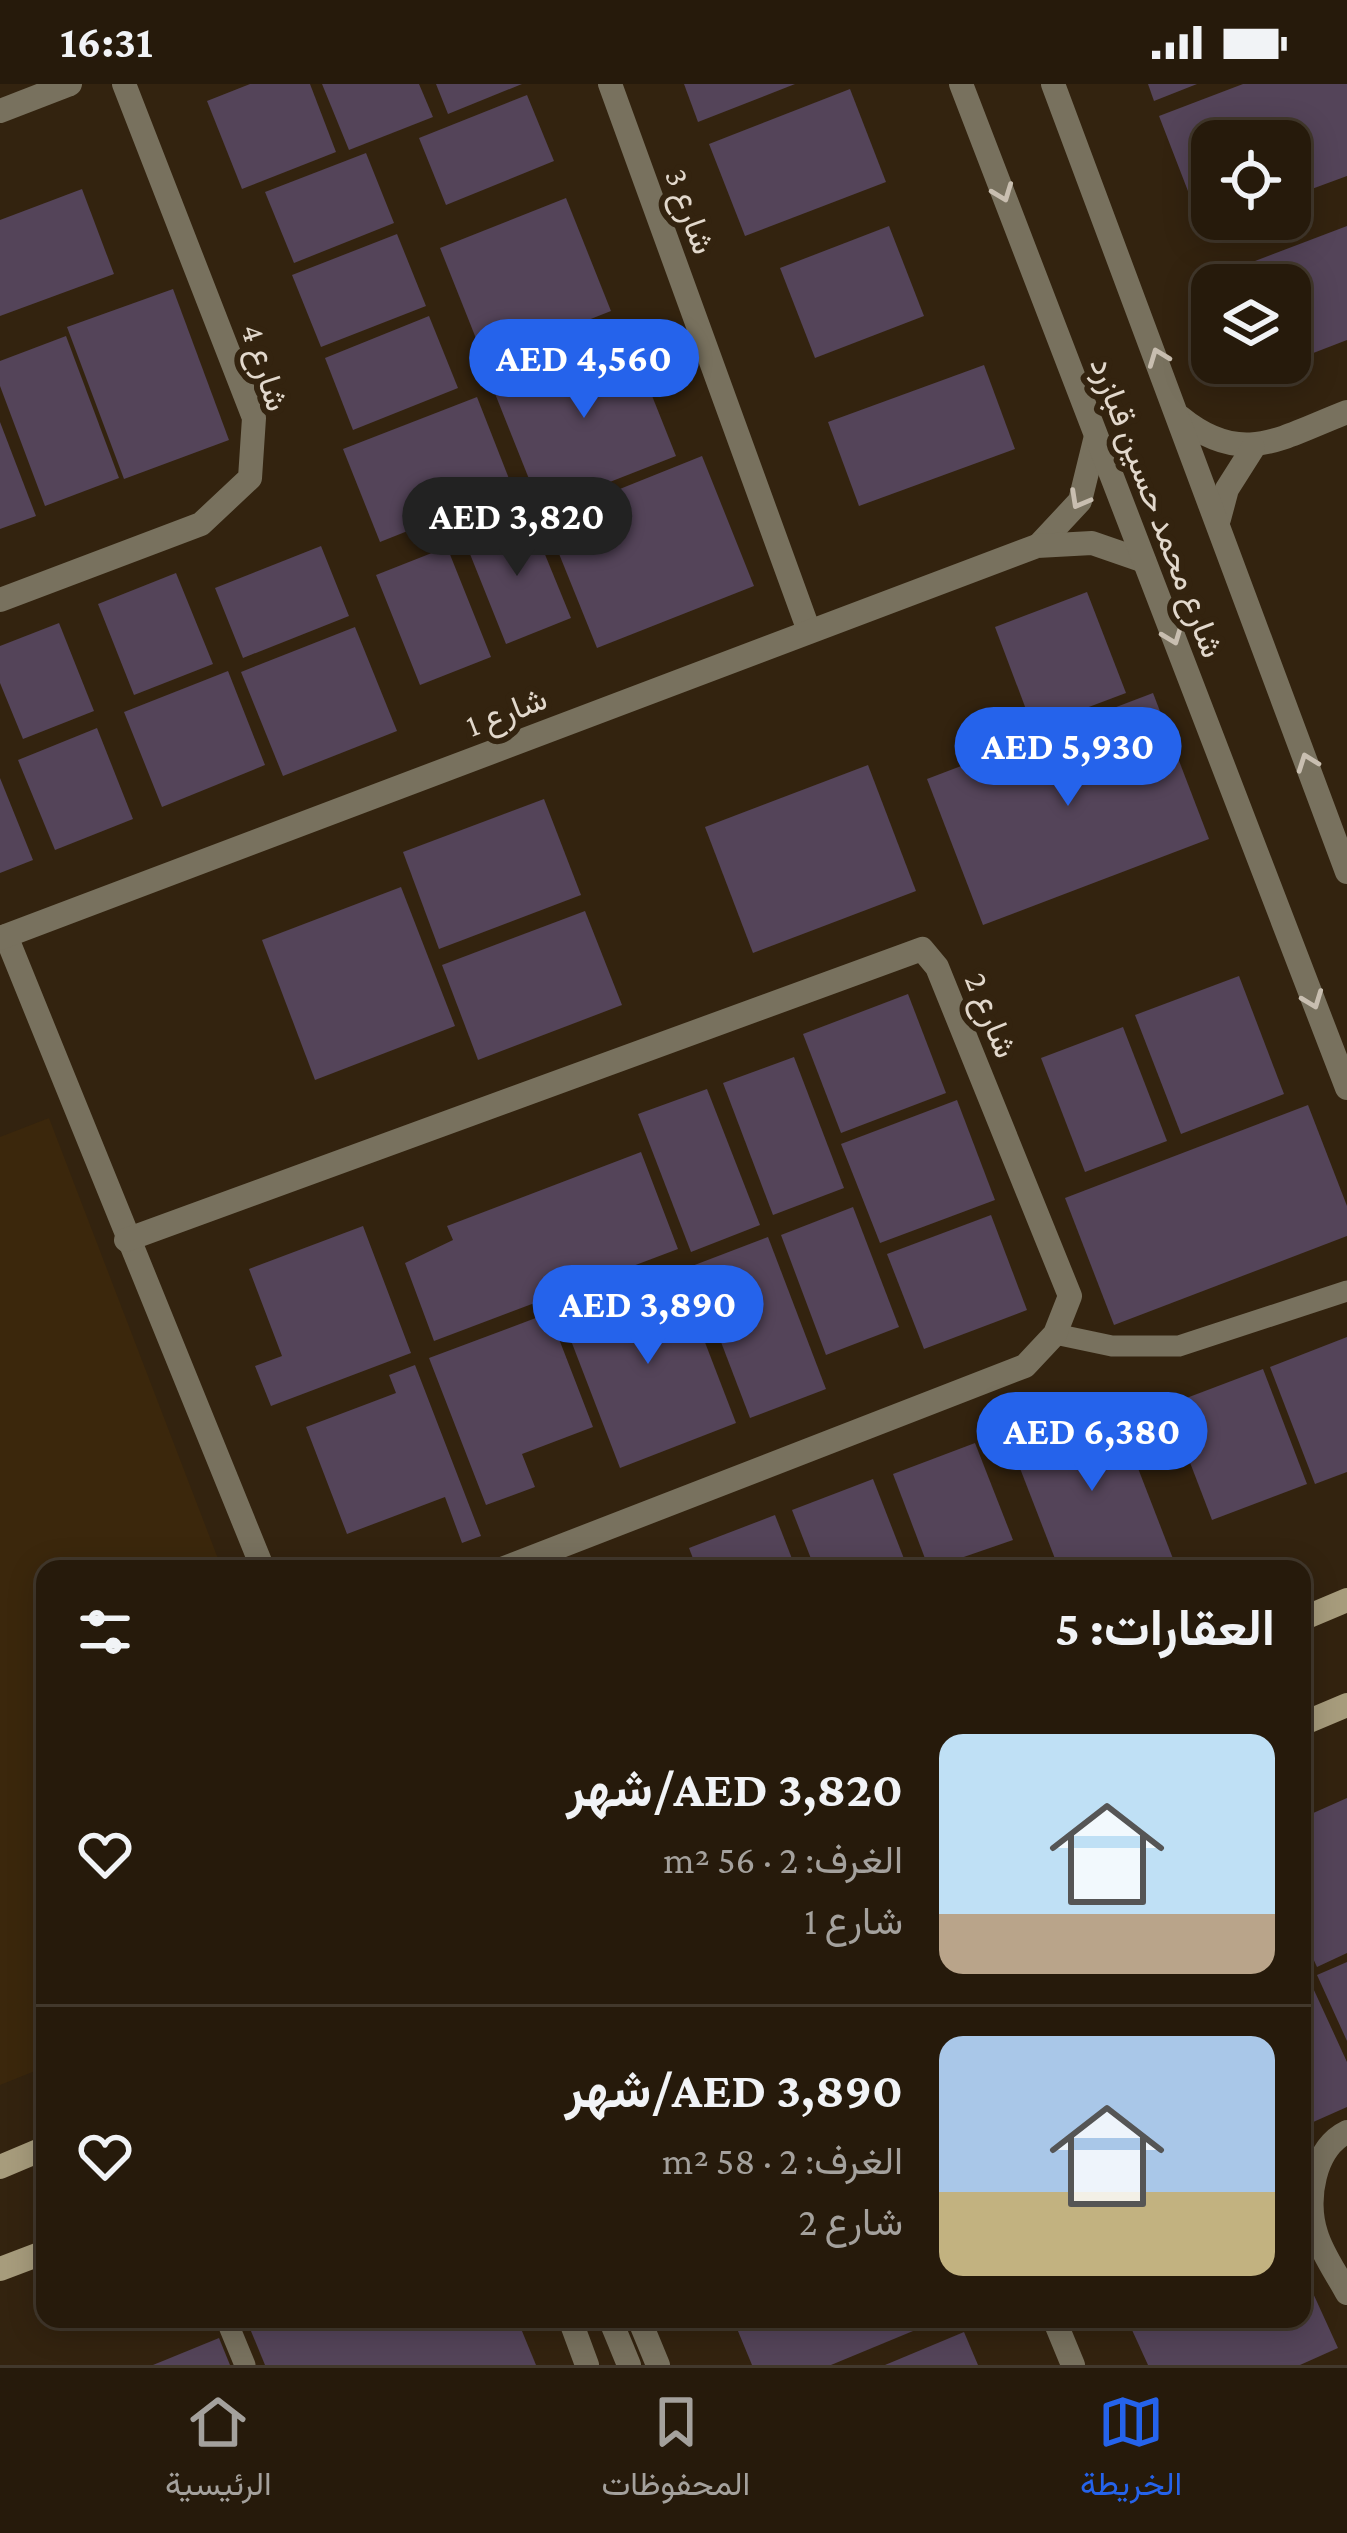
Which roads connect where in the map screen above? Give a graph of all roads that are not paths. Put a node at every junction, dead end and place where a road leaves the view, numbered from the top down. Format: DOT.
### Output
graph roads {
  1 [pos="70,84"];
  2 [pos="124,84"];
  3 [pos="610,84"];
  4 [pos="961,84"];
  5 [pos="1053,84"];
  6 [pos="0,111"];
  7 [pos="1347,412"];
  8 [pos="1180,417"];
  9 [pos="1095,440"];
  10 [pos="1253,448"];
  11 [pos="1219,520"];
  12 [pos="1037,546"];
  13 [pos="1144,561"];
  14 [pos="0,600"];
  15 [pos="809,631"];
  16 [pos="1347,872"];
  17 [pos="3,937"];
  18 [pos="1347,1088"];
  19 [pos="126,1240"];
  20 [pos="1347,1291"];
  21 [pos="1055,1334"];
  22 [pos="259,1560"];
  23 [pos="525,1560"];
  24 [pos="1347,1600"];
  25 [pos="1311,1615"];
  26 [pos="1347,1705"];
  27 [pos="1311,1720"];
  28 [pos="1347,2132"];
  29 [pos="36,2152"];
  30 [pos="0,2167"];
  31 [pos="36,2255"];
  32 [pos="0,2269"];
  33 [pos="1347,2293"];
  34 [pos="230,2328"];
  35 [pos="573,2328"];
  36 [pos="614,2328"];
  37 [pos="643,2328"];
  38 [pos="1058,2328"];
  39 [pos="245,2365"];
  40 [pos="586,2365"];
  41 [pos="629,2365"];
  42 [pos="658,2365"];
  43 [pos="1073,2365"];
  1 -- 6 [label="street"];
  2 -- 14 [label="street, شارع 4"];
  3 -- 15 [label="street, شارع 3"];
  4 -- 9 [label="street, شارع محمد حسين قبازرد, one-way"];
  8 -- 5 [label="street, شارع محمد حسين قبازرد, one-way"];
  7 -- 10 [label="street"];
  8 -- 10 [label="street"];
  8 -- 11 [label="street, شارع محمد حسين قبازرد"];
  9 -- 12 [label="street, شارع 1, one-way"];
  9 -- 13 [label="street, شارع محمد حسين قبازرد"];
  10 -- 11 [label="street"];
  16 -- 11 [label="street, شارع محمد حسين قبازرد, one-way"];
  12 -- 13 [label="street, شارع 1"];
  12 -- 15 [label="street, شارع 1"];
  13 -- 18 [label="street, شارع محمد حسين قبازرد, one-way"];
  15 -- 17 [label="street, شارع 1"];
  17 -- 19 [label="street"];
  19 -- 21 [label="street, شارع 2"];
  19 -- 22 [label="street"];
  20 -- 21 [label="lane"];
  21 -- 23 [label="street"];
  24 -- 25 [label="main road"];
  26 -- 27 [label="main road"];
  28 -- 33 [label="street"];
  29 -- 30 [label="main road"];
  31 -- 32 [label="main road"];
  34 -- 39 [label="lane"];
  35 -- 40 [label="street"];
  36 -- 41 [label="street"];
  37 -- 42 [label="street"];
  38 -- 43 [label="street"];
}
